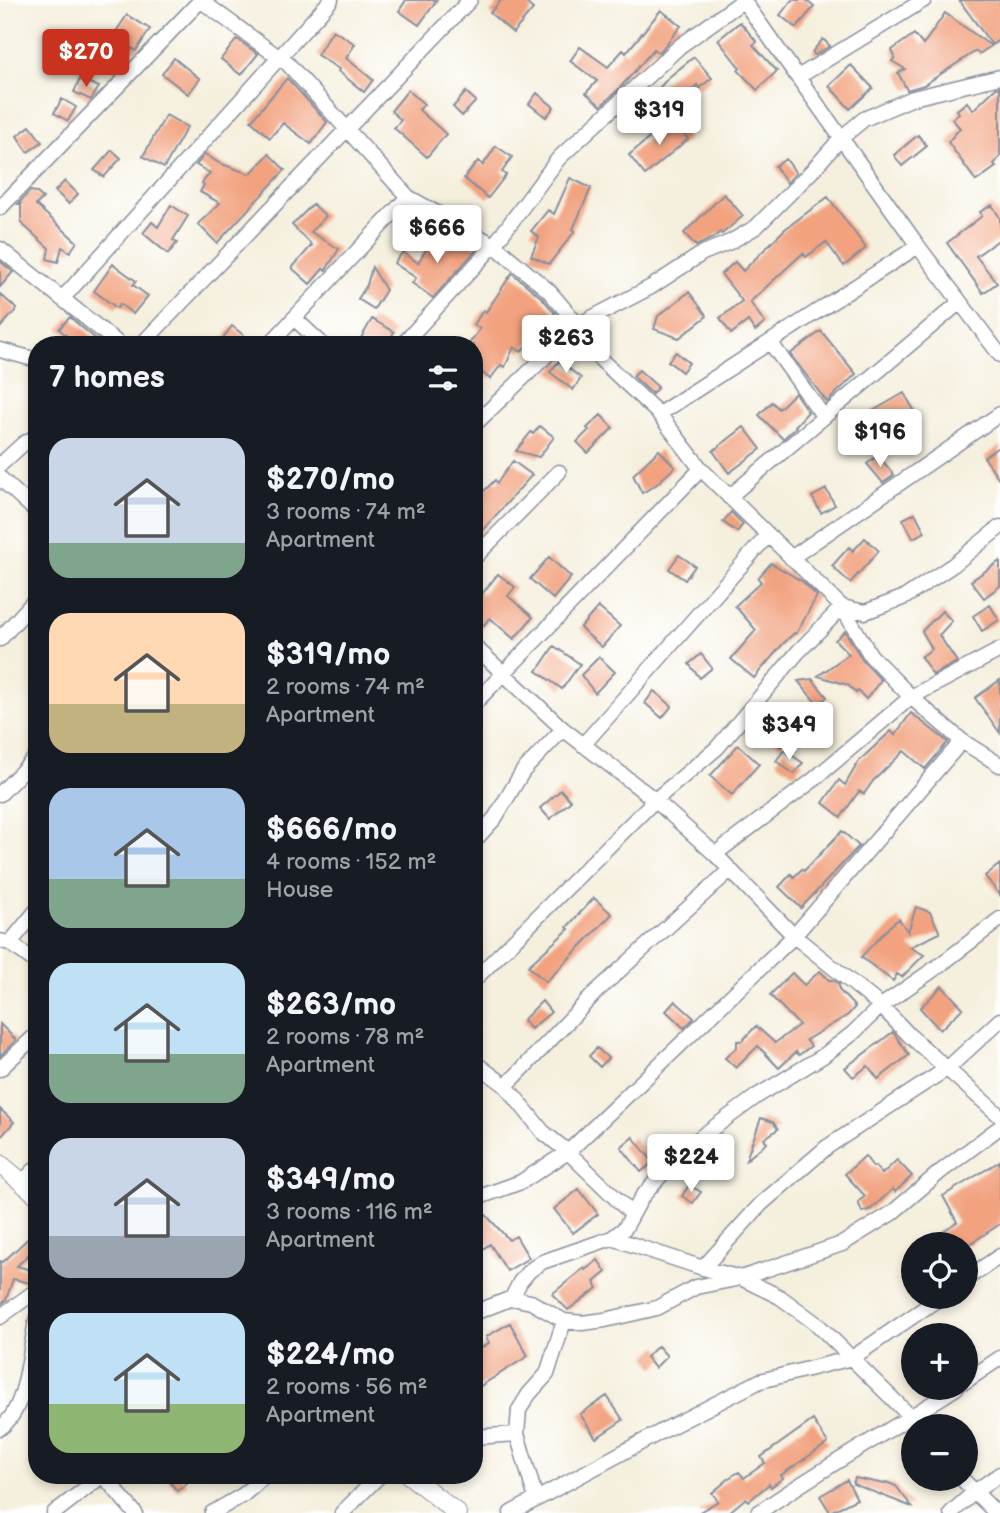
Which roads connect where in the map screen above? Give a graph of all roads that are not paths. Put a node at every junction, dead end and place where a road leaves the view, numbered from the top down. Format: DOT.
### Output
graph roads {
  1 [pos="200,0"];
  2 [pos="331,0"];
  3 [pos="470,0"];
  4 [pos="743,0"];
  5 [pos="924,0"];
  6 [pos="279,58"];
  7 [pos="798,77"];
  8 [pos="1000,77"];
  9 [pos="347,129"];
  10 [pos="841,138"];
  11 [pos="408,197"];
  12 [pos="0,208"];
  13 [pos="494,245"];
  14 [pos="918,246"];
  15 [pos="0,249"];
  16 [pos="62,299"];
  17 [pos="960,302"];
  18 [pos="294,318"];
  19 [pos="578,325"];
  20 [pos="109,336"];
  21 [pos="150,336"];
  22 [pos="277,336"];
  23 [pos="313,336"];
  24 [pos="409,336"];
  25 [pos="770,342"];
  26 [pos="0,350"];
  27 [pos="1000,355"];
  28 [pos="28,358"];
  29 [pos="659,414"];
  30 [pos="1000,414"];
  31 [pos="483,416"];
  32 [pos="824,417"];
  33 [pos="28,441"];
  34 [pos="0,465"];
  35 [pos="701,469"];
  36 [pos="559,472"];
  37 [pos="0,478"];
  38 [pos="729,497"];
  39 [pos="28,504"];
  40 [pos="1000,527"];
  41 [pos="768,535"];
  42 [pos="483,549"];
  43 [pos="791,558"];
  44 [pos="28,607"];
  45 [pos="842,607"];
  46 [pos="0,639"];
  47 [pos="1000,650"];
  48 [pos="483,654"];
  49 [pos="503,673"];
  50 [pos="483,694"];
  51 [pos="911,697"];
  52 [pos="563,729"];
  53 [pos="962,741"];
  54 [pos="583,744"];
  55 [pos="1000,764"];
  56 [pos="28,765"];
  57 [pos="0,793"];
  58 [pos="655,800"];
  59 [pos="483,831"];
  60 [pos="715,854"];
  61 [pos="730,870"];
  62 [pos="28,919"];
  63 [pos="1000,919"];
  64 [pos="794,936"];
  65 [pos="5,942"];
  66 [pos="28,957"];
  67 [pos="483,971"];
  68 [pos="881,1006"];
  69 [pos="1000,1020"];
  70 [pos="28,1043"];
  71 [pos="948,1068"];
  72 [pos="0,1069"];
  73 [pos="483,1069"];
  74 [pos="506,1086"];
  75 [pos="1000,1116"];
  76 [pos="1000,1127"];
  77 [pos="568,1152"];
  78 [pos="0,1164"];
  79 [pos="28,1177"];
  80 [pos="22,1183"];
  81 [pos="28,1188"];
  82 [pos="483,1196"];
  83 [pos="632,1214"];
  84 [pos="612,1238"];
  85 [pos="1000,1256"];
  86 [pos="703,1268"];
  87 [pos="978,1271"];
  88 [pos="741,1278"];
  89 [pos="512,1298"];
  90 [pos="28,1302"];
  91 [pos="483,1309"];
  92 [pos="924,1309"];
  93 [pos="0,1317"];
  94 [pos="564,1321"];
  95 [pos="1000,1358"];
  96 [pos="852,1359"];
  97 [pos="28,1365"];
  98 [pos="978,1373"];
  99 [pos="941,1400"];
  100 [pos="909,1414"];
  101 [pos="924,1414"];
  102 [pos="0,1428"];
  103 [pos="901,1429"];
  104 [pos="517,1434"];
  105 [pos="483,1436"];
  106 [pos="1000,1474"];
  107 [pos="91,1484"];
  108 [pos="111,1484"];
  109 [pos="256,1484"];
  110 [pos="371,1484"];
  111 [pos="420,1484"];
  112 [pos="973,1493"];
  113 [pos="536,1499"];
  114 [pos="54,1513"];
  115 [pos="135,1513"];
  116 [pos="212,1513"];
  117 [pos="342,1513"];
  118 [pos="457,1513"];
  119 [pos="511,1513"];
  120 [pos="758,1513"];
  121 [pos="951,1513"];
  122 [pos="996,1513"];
  1 -- 6 [label="street"];
  1 -- 12 [label="street"];
  2 -- 6 [label="street"];
  3 -- 9 [label="street"];
  4 -- 7 [label="street"];
  4 -- 13 [label="street"];
  5 -- 7 [label="street"];
  6 -- 9 [label="street"];
  6 -- 16 [label="street"];
  7 -- 10 [label="street"];
  8 -- 10 [label="street"];
  9 -- 11 [label="street"];
  9 -- 21 [label="street"];
  10 -- 14 [label="street"];
  10 -- 19 [label="street"];
  11 -- 13 [label="street"];
  11 -- 18 [label="street"];
  13 -- 19 [label="street"];
  13 -- 24 [label="street"];
  14 -- 17 [label="street"];
  14 -- 25 [label="street"];
  15 -- 16 [label="street"];
  16 -- 20 [label="street"];
  17 -- 27 [label="street"];
  17 -- 32 [label="street"];
  18 -- 22 [label="street"];
  18 -- 23 [label="street"];
  19 -- 29 [label="street"];
  19 -- 31 [label="street"];
  25 -- 29 [label="street"];
  25 -- 32 [label="street"];
  26 -- 28 [label="street"];
  29 -- 35 [label="street"];
  30 -- 43 [label="street"];
  32 -- 38 [label="street"];
  33 -- 34 [label="street"];
  35 -- 38 [label="street"];
  35 -- 49 [label="street"];
  36 -- 42 [label="street"];
  37 -- 39 [label="street"];
  38 -- 41 [label="street"];
  40 -- 45 [label="street"];
  41 -- 43 [label="street"];
  41 -- 54 [label="street"];
  43 -- 45 [label="street"];
  44 -- 46 [label="street"];
  45 -- 51 [label="street"];
  45 -- 58 [label="street"];
  47 -- 51 [label="street"];
  48 -- 49 [label="street"];
  49 -- 50 [label="street"];
  49 -- 52 [label="street"];
  51 -- 53 [label="street"];
  51 -- 60 [label="street"];
  52 -- 54 [label="street"];
  52 -- 59 [label="street"];
  53 -- 55 [label="street"];
  53 -- 64 [label="street"];
  54 -- 58 [label="street"];
  56 -- 57 [label="street"];
  58 -- 60 [label="street"];
  58 -- 67 [label="street"];
  60 -- 61 [label="street"];
  61 -- 64 [label="street"];
  61 -- 74 [label="street"];
  62 -- 65 [label="street"];
  63 -- 68 [label="street"];
  64 -- 68 [label="street"];
  64 -- 77 [label="street"];
  65 -- 66 [label="street"];
  68 -- 71 [label="street"];
  68 -- 83 [label="street"];
  69 -- 71 [label="street"];
  70 -- 72 [label="street"];
  71 -- 75 [label="street"];
  71 -- 86 [label="street"];
  73 -- 74 [label="street"];
  74 -- 77 [label="street"];
  76 -- 88 [label="street"];
  77 -- 82 [label="street"];
  77 -- 83 [label="street"];
  78 -- 80 [label="street"];
  79 -- 80 [label="street"];
  80 -- 81 [label="street"];
  83 -- 84 [label="street"];
  84 -- 86 [label="street"];
  84 -- 89 [label="street"];
  85 -- 87 [label="street"];
  86 -- 88 [label="street"];
  88 -- 94 [label="street"];
  88 -- 96 [label="street"];
  89 -- 91 [label="street"];
  89 -- 94 [label="street"];
  90 -- 93 [label="street"];
  92 -- 96 [label="street"];
  94 -- 104 [label="street"];
  95 -- 98 [label="street"];
  96 -- 100 [label="street"];
  96 -- 113 [label="street"];
  97 -- 102 [label="street"];
  99 -- 101 [label="street"];
  103 -- 120 [label="street"];
  104 -- 105 [label="street"];
  104 -- 113 [label="street"];
  106 -- 112 [label="street"];
  107 -- 114 [label="street"];
  108 -- 115 [label="street"];
  109 -- 116 [label="street"];
  110 -- 117 [label="street"];
  111 -- 118 [label="street"];
  112 -- 121 [label="street"];
  112 -- 122 [label="street"];
  113 -- 119 [label="street"];
}
